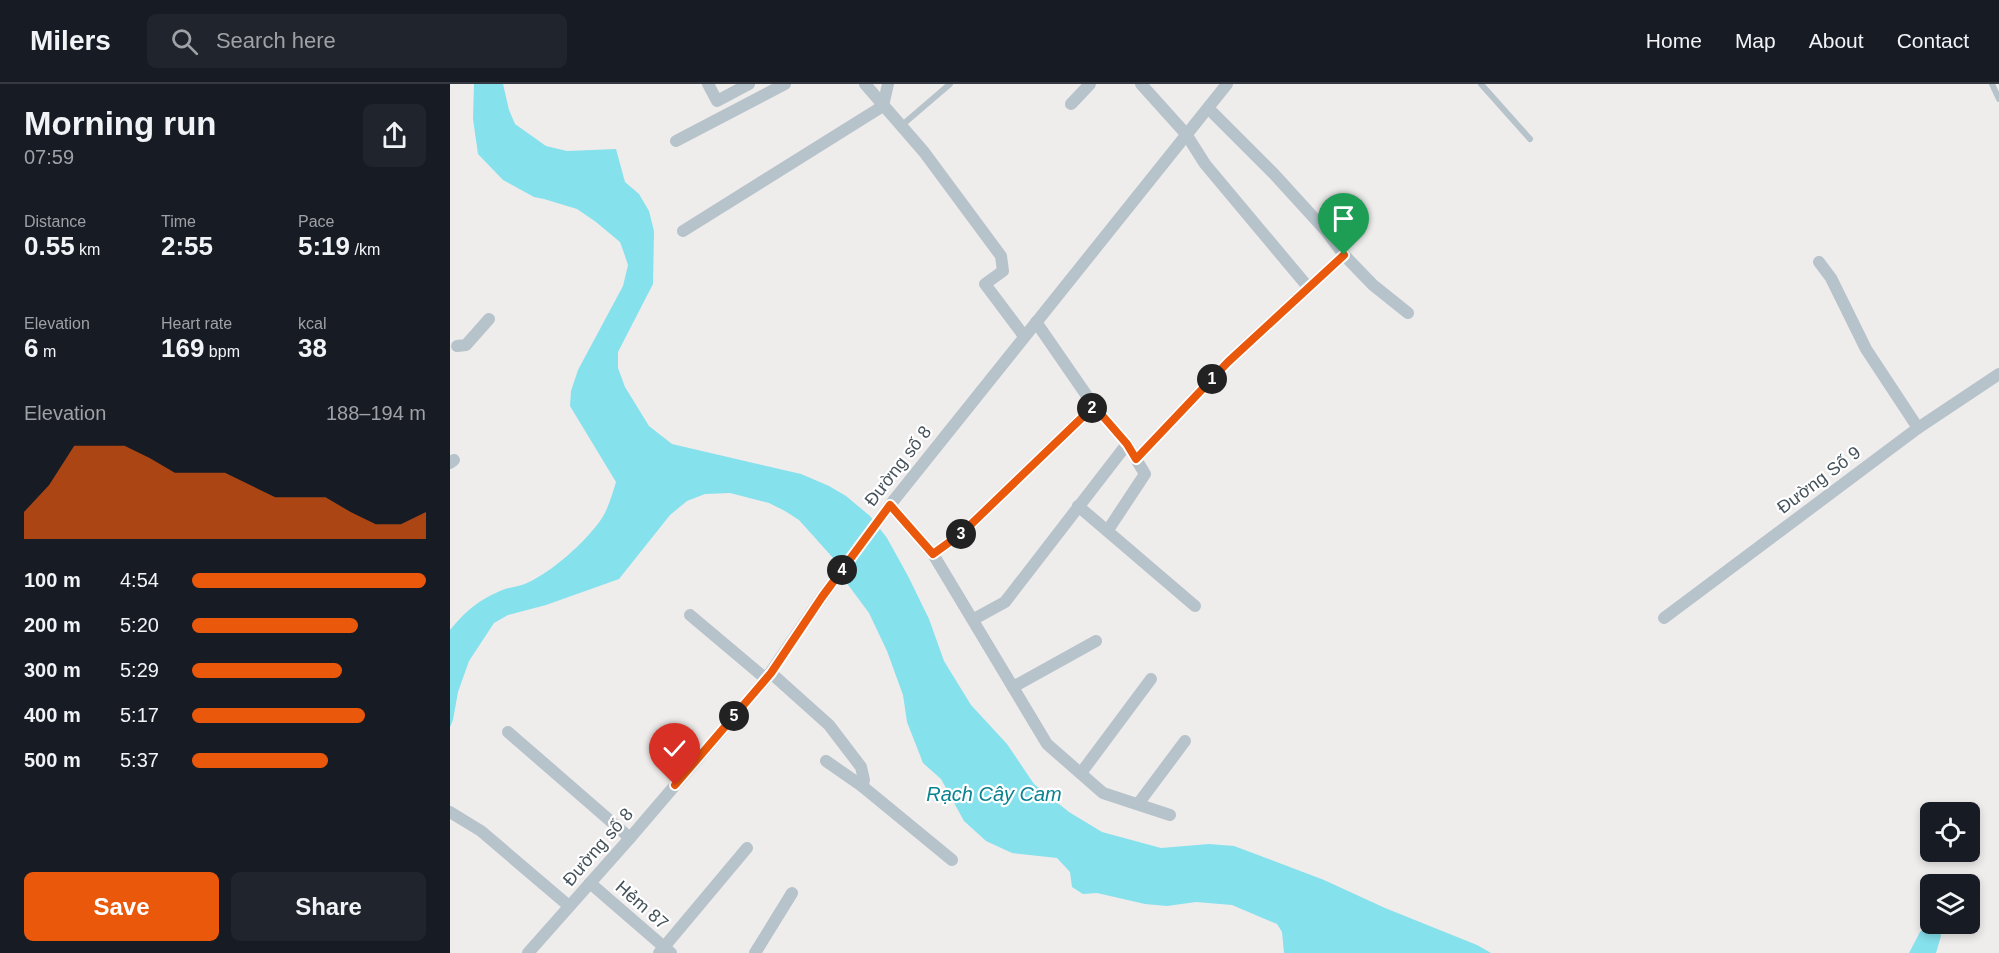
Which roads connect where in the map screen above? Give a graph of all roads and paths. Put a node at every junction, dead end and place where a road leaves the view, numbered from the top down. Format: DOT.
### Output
graph roads {
  1 [pos="708,84"];
  2 [pos="748,84"];
  3 [pos="785,84"];
  4 [pos="865,84"];
  5 [pos="888,84"];
  6 [pos="950,84"];
  7 [pos="1090,84"];
  8 [pos="1141,84"];
  9 [pos="1227,84"];
  10 [pos="1482,84"];
  11 [pos="1992,84"];
  12 [pos="1999,99"];
  13 [pos="1071,104"];
  14 [pos="883,106"];
  15 [pos="1208,108"];
  16 [pos="901,126"];
  17 [pos="1186,134"];
  18 [pos="1530,139"];
  19 [pos="676,141"];
  20 [pos="683,231"];
  21 [pos="1344,255"];
  22 [pos="1819,262"];
  23 [pos="1308,287"];
  24 [pos="1408,313"];
  25 [pos="489,319"];
  26 [pos="1036,322"];
  27 [pos="1024,336"];
  28 [pos="452,347"];
  29 [pos="1999,374"];
  30 [pos="1094,406"];
  31 [pos="1918,428"];
  32 [pos="1127,444"];
  33 [pos="1136,459"];
  34 [pos="1078,506"];
  35 [pos="888,508"];
  36 [pos="1108,530"];
  37 [pos="933,554"];
  38 [pos="1195,606"];
  39 [pos="690,615"];
  40 [pos="1664,618"];
  41 [pos="974,619"];
  42 [pos="1096,641"];
  43 [pos="768,676"];
  44 [pos="1151,679"];
  45 [pos="1013,687"];
  46 [pos="508,732"];
  47 [pos="1185,741"];
  48 [pos="826,761"];
  49 [pos="1081,773"];
  50 [pos="862,786"];
  51 [pos="1138,804"];
  52 [pos="450,812"];
  53 [pos="1170,815"];
  54 [pos="630,838"];
  55 [pos="747,848"];
  56 [pos="952,860"];
  57 [pos="590,883"];
  58 [pos="792,893"];
  59 [pos="569,906"];
  60 [pos="664,951"];
  61 [pos="528,953"];
  62 [pos="754,953"];
  1 -- 2 [label="street"];
  3 -- 19 [label="street"];
  4 -- 14 [label="street"];
  5 -- 14 [label="street"];
  6 -- 16 [label="lane"];
  7 -- 13 [label="street"];
  8 -- 17 [label="street"];
  9 -- 15 [label="street, Đường số 8"];
  10 -- 18 [label="lane"];
  11 -- 12 [label="lane"];
  14 -- 16 [label="street"];
  14 -- 20 [label="street"];
  15 -- 17 [label="street, Đường số 8"];
  15 -- 21 [label="street"];
  16 -- 27 [label="street"];
  17 -- 23 [label="street"];
  17 -- 26 [label="street, Đường số 8"];
  21 -- 23 [label="street"];
  21 -- 24 [label="street"];
  22 -- 31 [label="street"];
  23 -- 33 [label="street"];
  25 -- 28 [label="street"];
  26 -- 27 [label="street, Đường số 8"];
  26 -- 30 [label="street"];
  27 -- 35 [label="street, Đường số 8"];
  29 -- 31 [label="street, Đường Số 9"];
  30 -- 32 [label="street"];
  30 -- 37 [label="street"];
  31 -- 40 [label="street, Đường Số 9"];
  32 -- 33 [label="street"];
  32 -- 34 [label="street"];
  33 -- 36 [label="street"];
  34 -- 36 [label="street"];
  34 -- 41 [label="street"];
  35 -- 37 [label="street"];
  35 -- 43 [label="street, Đường số 8"];
  36 -- 38 [label="street"];
  37 -- 41 [label="street"];
  39 -- 43 [label="street"];
  41 -- 45 [label="street"];
  42 -- 45 [label="street"];
  43 -- 50 [label="street"];
  43 -- 54 [label="street, Đường số 8"];
  44 -- 49 [label="street"];
  45 -- 49 [label="street"];
  46 -- 54 [label="street"];
  47 -- 51 [label="street"];
  48 -- 50 [label="street"];
  49 -- 51 [label="street"];
  50 -- 56 [label="street"];
  51 -- 53 [label="street"];
  52 -- 59 [label="street"];
  54 -- 57 [label="street, Đường số 8"];
  55 -- 60 [label="street"];
  57 -- 59 [label="street, Đường số 8"];
  57 -- 60 [label="street, Hẻm 87"];
  58 -- 62 [label="street"];
  59 -- 61 [label="street, Đường số 8"];
}
